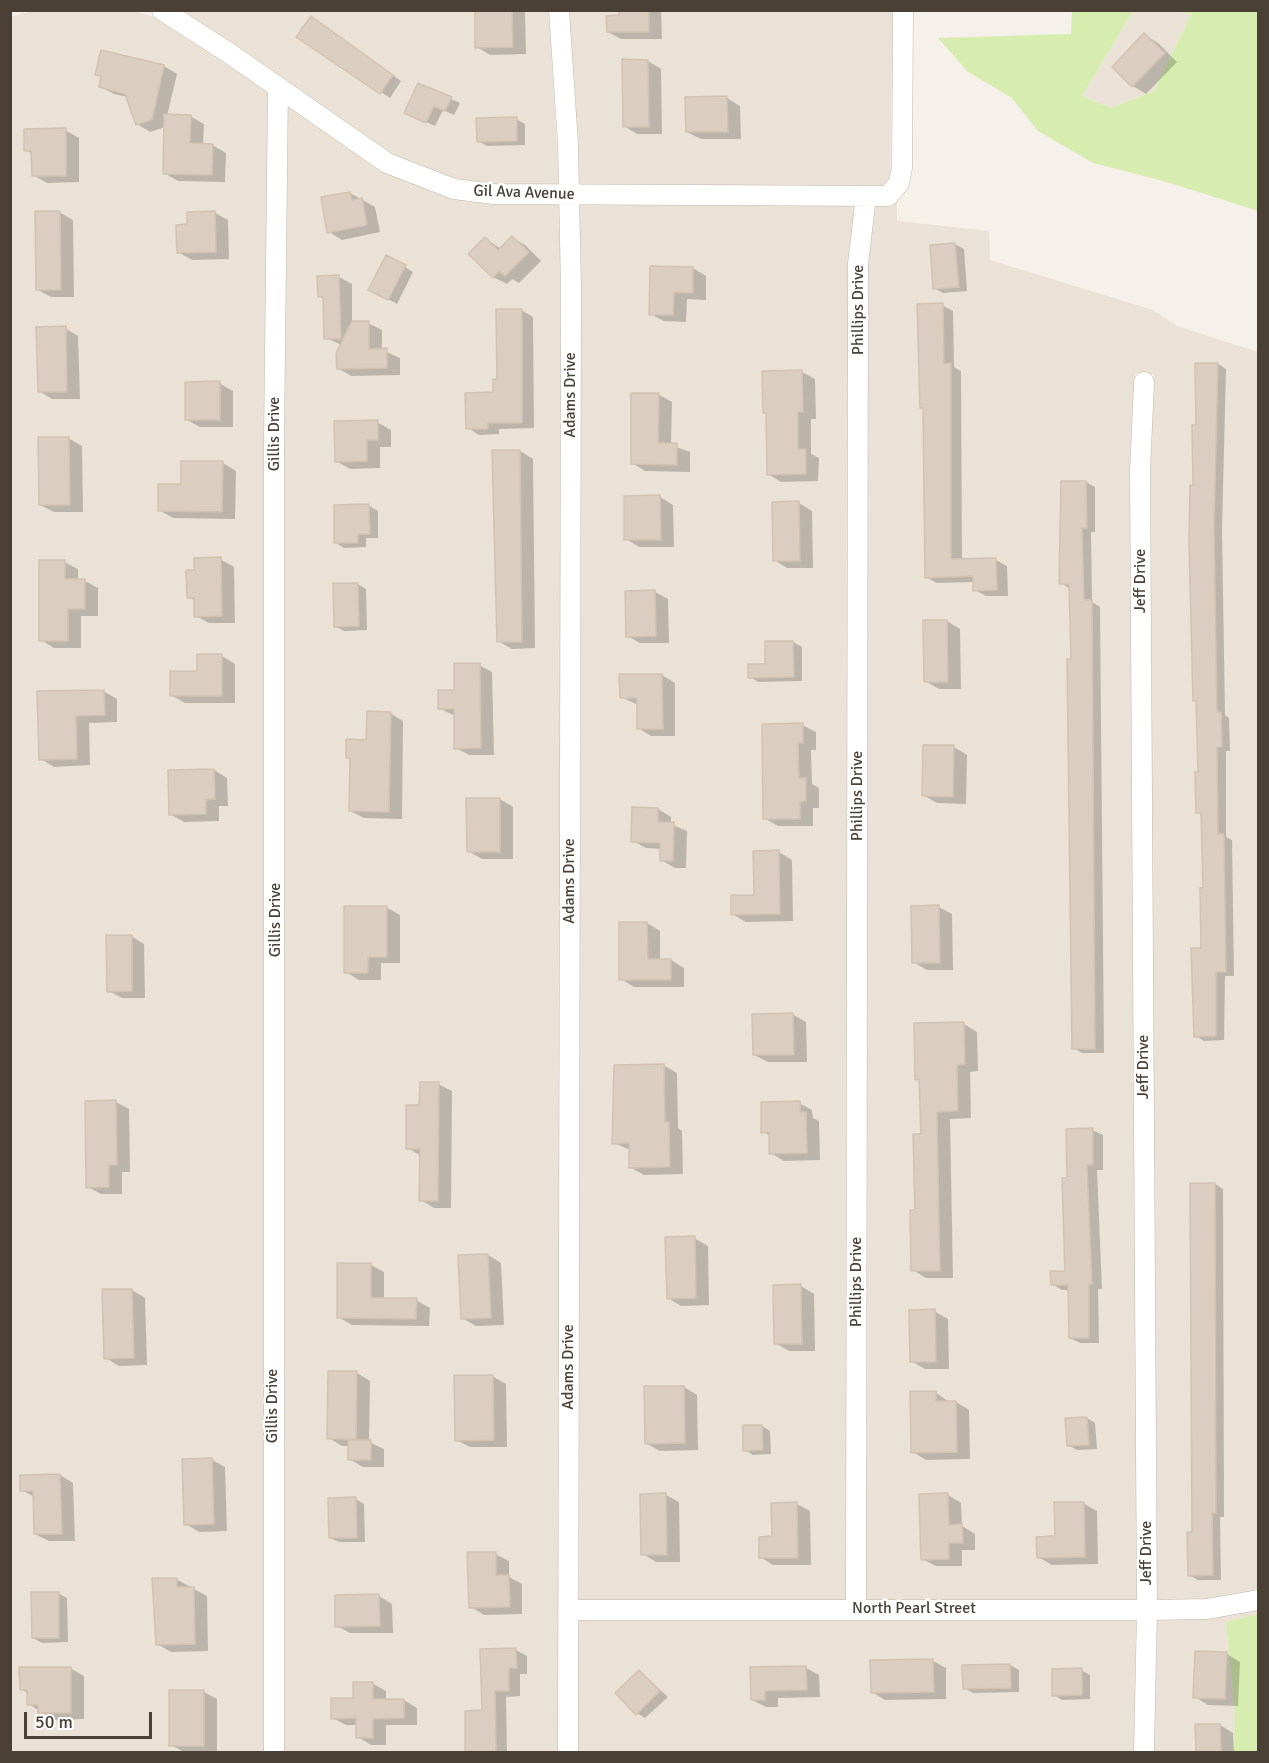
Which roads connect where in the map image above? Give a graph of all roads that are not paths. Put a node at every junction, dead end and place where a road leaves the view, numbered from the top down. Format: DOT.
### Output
graph roads {
  1 [pos="162,10"];
  2 [pos="559,10"];
  3 [pos="903,10"];
  4 [pos="278,88"];
  5 [pos="569,195"];
  6 [pos="866,196"];
  7 [pos="1144,382"];
  8 [pos="1258,1600"];
  9 [pos="856,1609"];
  10 [pos="569,1610"];
  11 [pos="1147,1610"];
  12 [pos="274,1752"];
  13 [pos="568,1752"];
  14 [pos="1144,1752"];
  1 -- 4 [label="street, Gil Ava Avenue"];
  2 -- 5 [label="street, Adams Drive"];
  3 -- 6 [label="street"];
  4 -- 5 [label="street, Gil Ava Avenue"];
  4 -- 12 [label="street, Gillis Drive"];
  5 -- 6 [label="street, Gil Ava Avenue"];
  5 -- 10 [label="street, Adams Drive"];
  6 -- 9 [label="street, Phillips Drive"];
  7 -- 11 [label="street, Jeff Drive"];
  8 -- 11 [label="street, North Pearl Street"];
  9 -- 10 [label="street, North Pearl Street"];
  9 -- 11 [label="street, North Pearl Street"];
  10 -- 13 [label="street, Adams Drive"];
  11 -- 14 [label="street, Jeff Drive"];
}
